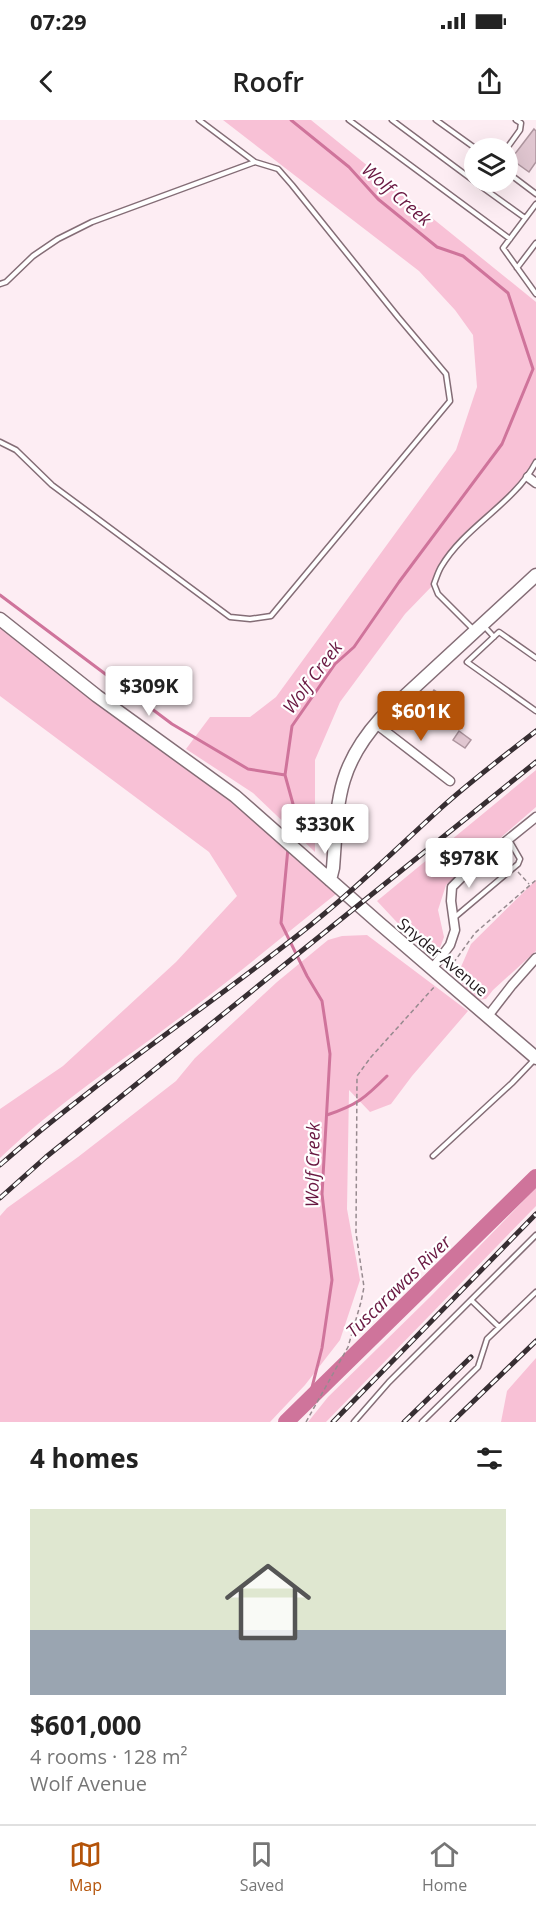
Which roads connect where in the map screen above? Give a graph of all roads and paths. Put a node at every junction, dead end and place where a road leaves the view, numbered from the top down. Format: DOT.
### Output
graph roads {
  1 [pos="199,120"];
  2 [pos="349,120"];
  3 [pos="392,120"];
  4 [pos="436,120"];
  5 [pos="516,120"];
  6 [pos="514,138"];
  7 [pos="464,140"];
  8 [pos="255,162"];
  9 [pos="464,173"];
  10 [pos="518,180"];
  11 [pos="490,192"];
  12 [pos="536,194"];
  13 [pos="536,204"];
  14 [pos="525,218"];
  15 [pos="510,239"];
  16 [pos="536,243"];
  17 [pos="517,268"];
  18 [pos="0,284"];
  19 [pos="535,292"];
  20 [pos="0,442"];
  21 [pos="536,462"];
  22 [pos="528,477"];
  23 [pos="536,483"];
  24 [pos="536,575"];
  25 [pos="0,619"];
  26 [pos="479,628"];
  27 [pos="494,637"];
  28 [pos="536,658"];
  29 [pos="536,711"];
  30 [pos="376,724"];
  31 [pos="450,782"];
  32 [pos="536,817"];
  33 [pos="509,839"];
  34 [pos="512,869"];
  35 [pos="330,880"];
  36 [pos="536,880"];
  37 [pos="530,885"];
  38 [pos="453,919"];
  39 [pos="536,958"];
  40 [pos="432,969"];
  41 [pos="447,972"];
  42 [pos="437,983"];
  43 [pos="488,1016"];
  44 [pos="536,1058"];
  45 [pos="433,1156"];
  46 [pos="536,1235"];
  47 [pos="536,1292"];
  48 [pos="471,1300"];
  49 [pos="499,1328"];
  50 [pos="306,1422"];
  51 [pos="354,1422"];
  52 [pos="422,1422"];
  1 -- 8 [label="lane"];
  2 -- 15 [label="lane"];
  3 -- 9 [label="lane"];
  4 -- 7 [label="lane"];
  5 -- 6 [label="lane"];
  8 -- 18 [label="lane"];
  8 -- 20 [label="lane"];
  10 -- 12 [label="lane"];
  11 -- 14 [label="lane"];
  13 -- 14 [label="lane"];
  14 -- 15 [label="lane"];
  15 -- 17 [label="lane"];
  16 -- 17 [label="lane"];
  17 -- 19 [label="lane"];
  21 -- 22 [label="lane"];
  22 -- 23 [label="street"];
  22 -- 26 [label="lane"];
  24 -- 26 [label="main road"];
  25 -- 35 [label="main road, Snyder Avenue"];
  26 -- 27 [label="lane"];
  26 -- 30 [label="main road"];
  27 -- 28 [label="lane"];
  27 -- 29 [label="lane"];
  30 -- 31 [label="street"];
  30 -- 35 [label="main road"];
  32 -- 33 [label="street"];
  33 -- 34 [label="lane"];
  33 -- 38 [label="street"];
  34 -- 37 [label="path"];
  34 -- 38 [label="lane"];
  35 -- 40 [label="main road, Snyder Avenue"];
  36 -- 37 [label="path"];
  37 -- 41 [label="path"];
  38 -- 40 [label="street"];
  39 -- 43 [label="street"];
  40 -- 43 [label="main road, Snyder Avenue"];
  42 -- 50 [label="path"];
  43 -- 44 [label="main road, Snyder Avenue"];
  44 -- 45 [label="lane"];
  46 -- 48 [label="lane"];
  47 -- 49 [label="lane"];
  48 -- 49 [label="lane"];
  48 -- 51 [label="lane"];
  49 -- 52 [label="lane"];
}
